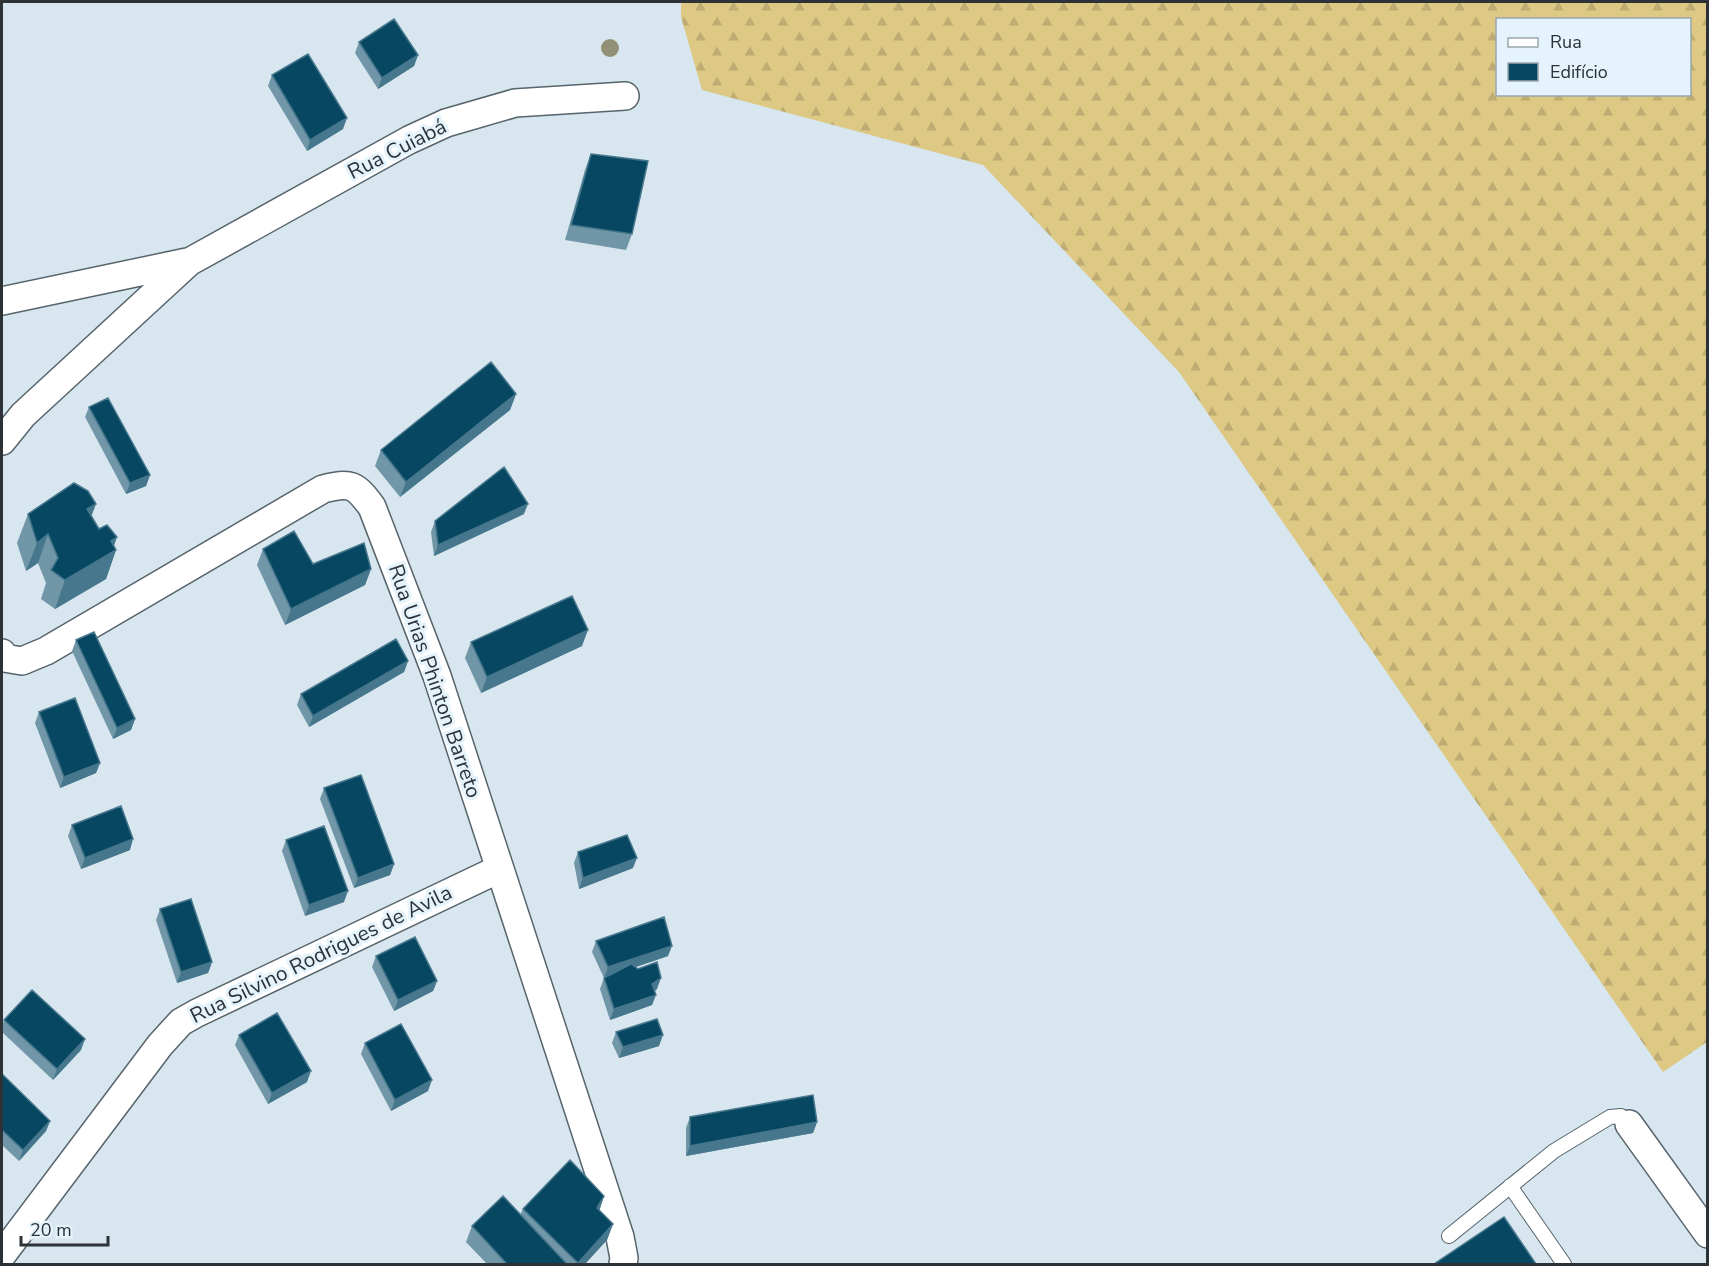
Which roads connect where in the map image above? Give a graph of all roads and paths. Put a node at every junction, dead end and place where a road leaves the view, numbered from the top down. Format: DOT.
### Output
graph roads {
  1 [pos="624,96"];
  2 [pos="189,262"];
  3 [pos="2,301"];
  4 [pos="2,441"];
  5 [pos="2,653"];
  6 [pos="499,869"];
  7 [pos="1629,1124"];
  8 [pos="1510,1186"];
  9 [pos="1707,1234"];
  10 [pos="1449,1236"];
  11 [pos="2,1255"];
  12 [pos="623,1264"];
  13 [pos="1564,1264"];
  1 -- 2 [label="street, Rua Cuiabá"];
  2 -- 3 [label="street"];
  2 -- 4 [label="street"];
  5 -- 6 [label="street, Rua Urias Phinton Barreto"];
  6 -- 11 [label="street, Rua Silvino Rodrigues de Avila"];
  6 -- 12 [label="street, Rua Urias Phinton Barreto"];
  7 -- 8 [label="lane"];
  7 -- 9 [label="street"];
  8 -- 10 [label="lane"];
  8 -- 13 [label="lane"];
}
